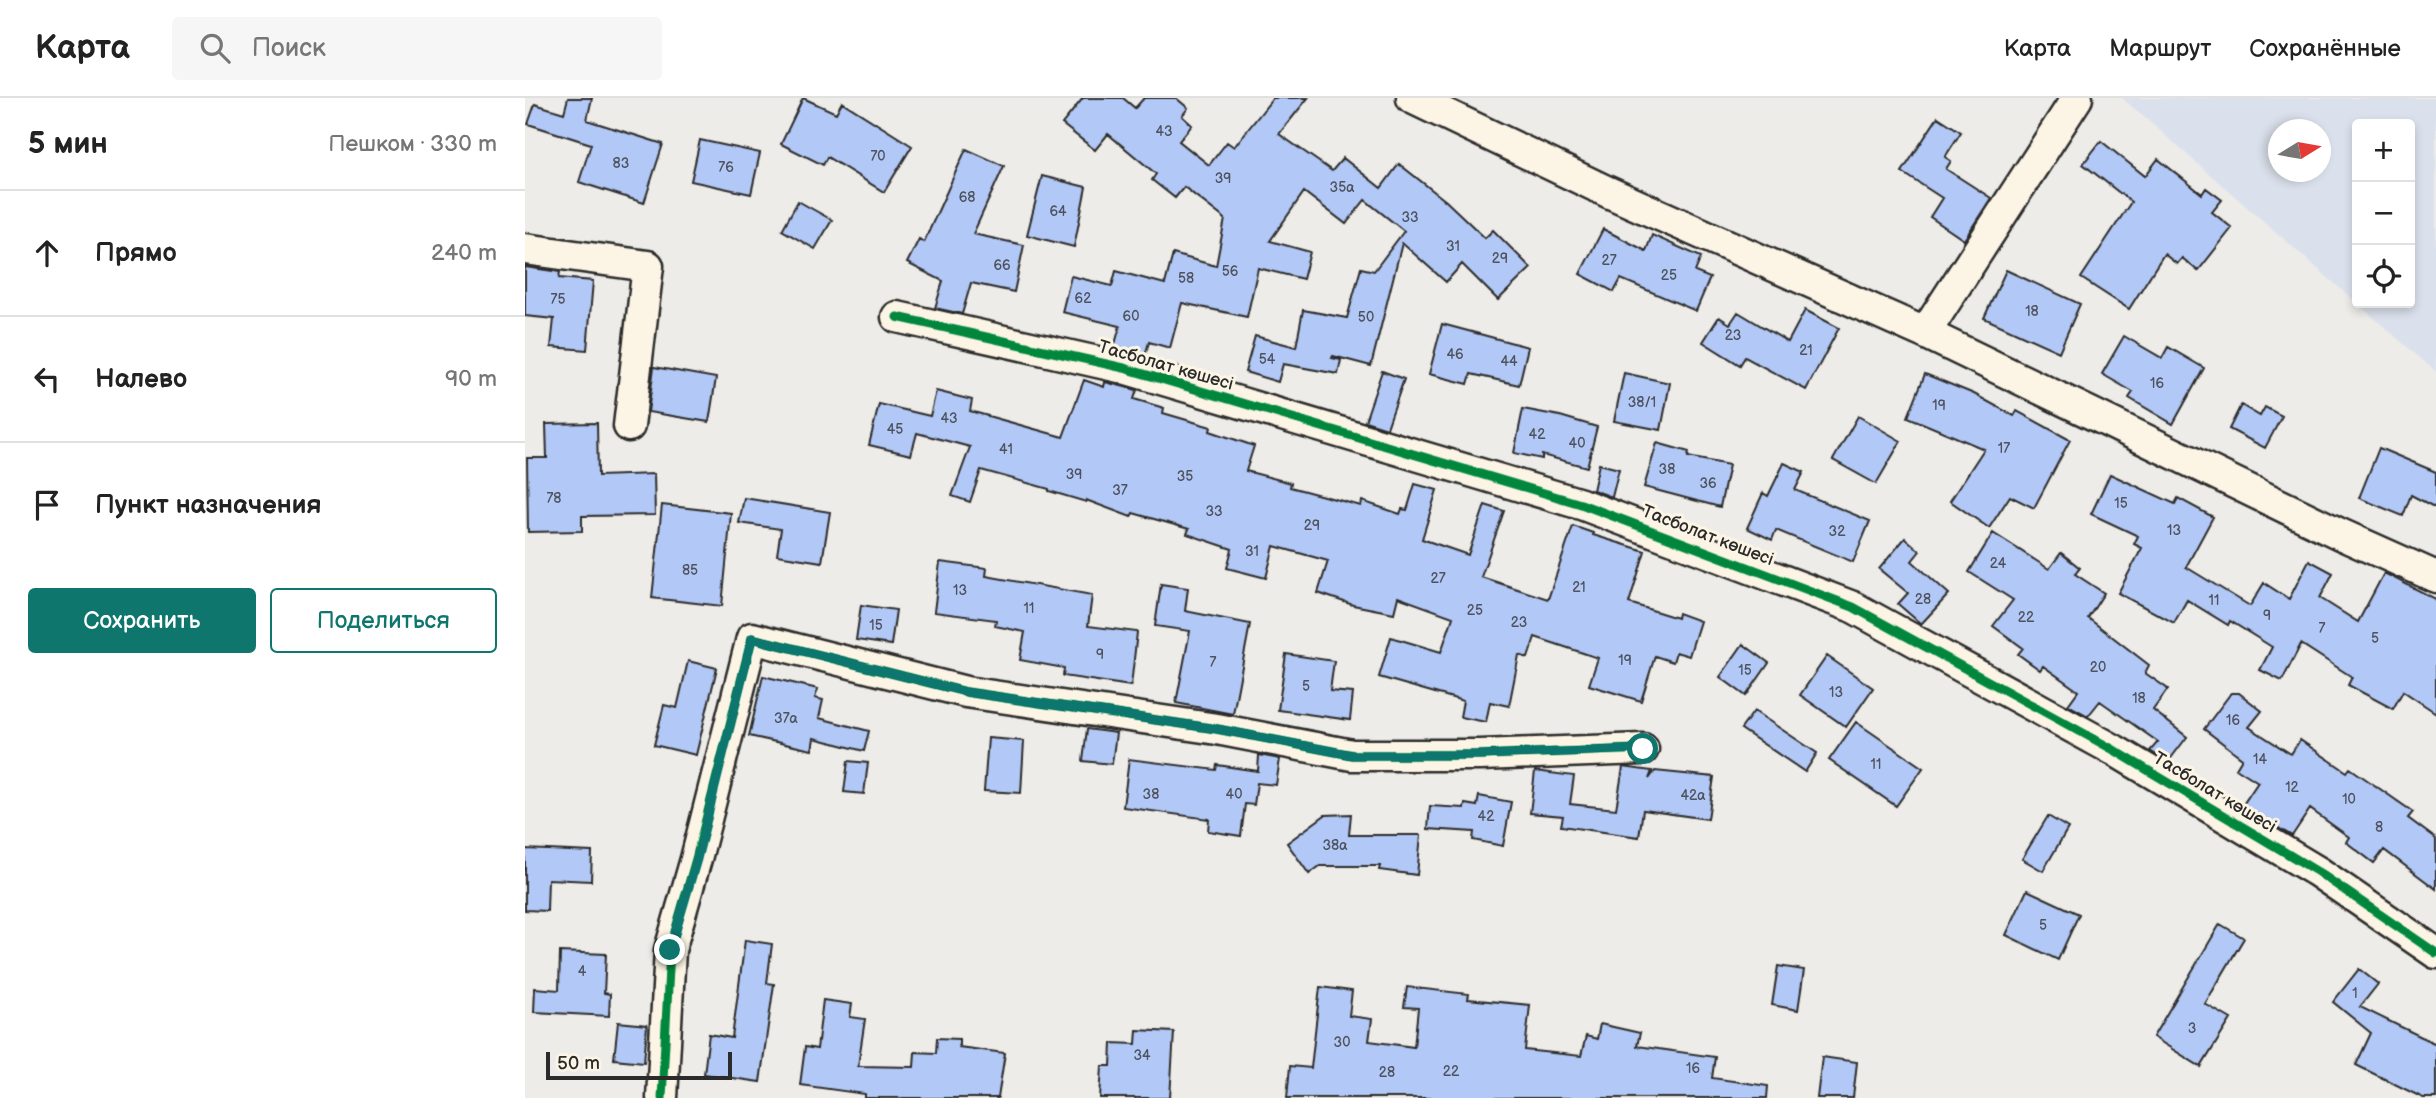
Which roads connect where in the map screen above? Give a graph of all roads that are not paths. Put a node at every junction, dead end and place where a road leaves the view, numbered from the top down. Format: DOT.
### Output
graph roads {
  1 [pos="1412,98"];
  2 [pos="2077,98"];
  3 [pos="525,249"];
  4 [pos="897,317"];
  5 [pos="1924,333"];
  6 [pos="629,426"];
  7 [pos="2436,577"];
  8 [pos="1643,749"];
  9 [pos="2436,953"];
  10 [pos="661,1098"];
  1 -- 5 [label="street"];
  2 -- 5 [label="street"];
  3 -- 6 [label="street"];
  4 -- 9 [label="street, Тасболат көшесі"];
  5 -- 7 [label="street"];
  8 -- 10 [label="street"];
}
